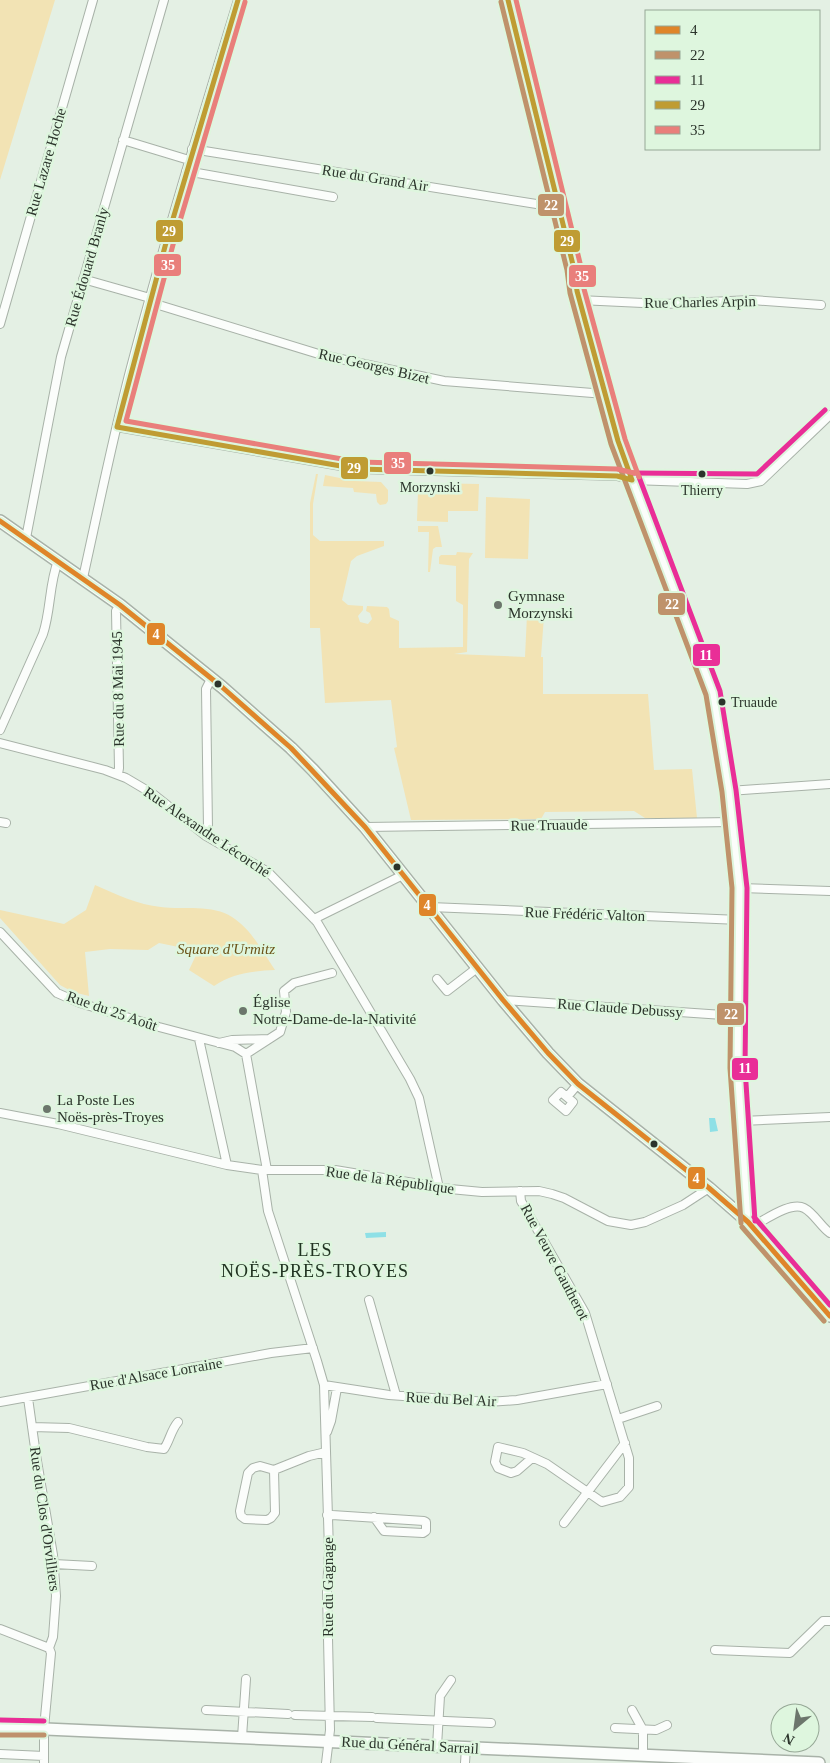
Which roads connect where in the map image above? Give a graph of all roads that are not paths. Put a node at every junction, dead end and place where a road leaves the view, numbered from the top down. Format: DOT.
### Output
graph roads {
  1 [pos="93,0"];
  2 [pos="164,0"];
  3 [pos="238,0"];
  4 [pos="508,0"];
  5 [pos="123,140"];
  6 [pos="192,149"];
  7 [pos="189,160"];
  8 [pos="186,170"];
  9 [pos="333,196"];
  10 [pos="558,205"];
  11 [pos="83,279"];
  12 [pos="149,300"];
  13 [pos="579,300"];
  14 [pos="821,305"];
  15 [pos="0,324"];
  16 [pos="606,394"];
  17 [pos="830,415"];
  18 [pos="117,427"];
  19 [pos="632,480"];
  20 [pos="0,521"];
  21 [pos="26,538"];
  22 [pos="58,560"];
  23 [pos="83,578"];
  24 [pos="120,605"];
  25 [pos="211,679"];
  26 [pos="0,730"];
  27 [pos="0,743"];
  28 [pos="118,774"];
  29 [pos="830,784"];
  30 [pos="730,791"];
  31 [pos="734,822"];
  32 [pos="365,827"];
  33 [pos="206,836"];
  34 [pos="403,875"];
  35 [pos="740,888"];
  36 [pos="830,891"];
  37 [pos="430,907"];
  38 [pos="314,919"];
  39 [pos="740,920"];
  40 [pos="0,932"];
  41 [pos="477,968"];
  42 [pos="332,974"];
  43 [pos="437,979"];
  44 [pos="502,1000"];
  45 [pos="738,1016"];
  46 [pos="200,1039"];
  47 [pos="246,1039"];
  48 [pos="271,1039"];
  49 [pos="217,1044"];
  50 [pos="243,1052"];
  51 [pos="578,1084"];
  52 [pos="567,1097"];
  53 [pos="0,1113"];
  54 [pos="830,1117"];
  55 [pos="742,1121"];
  56 [pos="227,1165"];
  57 [pos="265,1170"];
  58 [pos="439,1188"];
  59 [pos="709,1188"];
  60 [pos="520,1191"];
  61 [pos="751,1224"];
  62 [pos="830,1233"];
  63 [pos="369,1300"];
  64 [pos="830,1316"];
  65 [pos="313,1348"];
  66 [pos="607,1384"];
  67 [pos="324,1385"];
  68 [pos="336,1388"];
  69 [pos="396,1396"];
  70 [pos="28,1398"];
  71 [pos="0,1402"];
  72 [pos="657,1406"];
  73 [pos="618,1419"];
  74 [pos="178,1422"];
  75 [pos="32,1427"];
  76 [pos="326,1434"];
  77 [pos="625,1443"];
  78 [pos="326,1452"];
  79 [pos="532,1458"];
  80 [pos="274,1470"];
  81 [pos="587,1492"];
  82 [pos="328,1514"];
  83 [pos="374,1517"];
  84 [pos="564,1523"];
  85 [pos="54,1564"];
  86 [pos="92,1566"];
  87 [pos="830,1621"];
  88 [pos="0,1629"];
  89 [pos="50,1648"];
  90 [pos="715,1650"];
  91 [pos="246,1678"];
  92 [pos="451,1680"];
  93 [pos="206,1710"];
  94 [pos="632,1710"];
  95 [pos="244,1712"];
  96 [pos="329,1717"];
  97 [pos="439,1722"];
  98 [pos="491,1723"];
  99 [pos="667,1725"];
  100 [pos="0,1727"];
  101 [pos="44,1728"];
  102 [pos="616,1728"];
  103 [pos="643,1730"];
  104 [pos="242,1737"];
  105 [pos="330,1741"];
  106 [pos="437,1746"];
  107 [pos="466,1748"];
  108 [pos="0,1754"];
  109 [pos="643,1755"];
  110 [pos="44,1760"];
  111 [pos="326,1763"];
  112 [pos="465,1763"];
  113 [pos="819,1763"];
  1 -- 15 [label="street, Rue Lazare Hoche"];
  2 -- 5 [label="street, Rue Édouard Branly"];
  3 -- 6 [label="street"];
  4 -- 10 [label="street"];
  5 -- 7 [label="street"];
  5 -- 11 [label="street, Rue Édouard Branly"];
  6 -- 7 [label="street"];
  6 -- 10 [label="street, Rue du Grand Air"];
  7 -- 8 [label="street"];
  8 -- 9 [label="street"];
  8 -- 12 [label="street"];
  10 -- 13 [label="street"];
  11 -- 12 [label="street, Rue Georges Bizet"];
  11 -- 21 [label="street, Rue Édouard Branly"];
  12 -- 16 [label="street, Rue Georges Bizet"];
  12 -- 18 [label="street"];
  13 -- 14 [label="street, Rue Charles Arpin"];
  13 -- 16 [label="street"];
  16 -- 19 [label="street"];
  17 -- 19 [label="street"];
  18 -- 19 [label="street"];
  18 -- 23 [label="street"];
  19 -- 30 [label="street"];
  20 -- 21 [label="street"];
  21 -- 22 [label="street"];
  22 -- 23 [label="street"];
  22 -- 26 [label="street"];
  23 -- 24 [label="street"];
  24 -- 25 [label="street"];
  24 -- 28 [label="street, Rue du 8 Mai 1945"];
  25 -- 32 [label="street"];
  25 -- 33 [label="street"];
  27 -- 28 [label="street, Rue Alexandre Lécorché"];
  28 -- 33 [label="street, Rue Alexandre Lécorché"];
  29 -- 30 [label="street"];
  30 -- 31 [label="street"];
  31 -- 32 [label="street, Rue Truaude"];
  31 -- 35 [label="street"];
  32 -- 34 [label="street"];
  33 -- 38 [label="street, Rue Alexandre Lécorché"];
  34 -- 37 [label="street"];
  34 -- 38 [label="street"];
  35 -- 36 [label="street"];
  35 -- 39 [label="street"];
  37 -- 39 [label="street, Rue Frédéric Valton"];
  37 -- 41 [label="street"];
  38 -- 58 [label="street, Rue Alexandre Lécorché"];
  39 -- 45 [label="street"];
  40 -- 46 [label="street, Rue du 25 Août"];
  41 -- 43 [label="street"];
  41 -- 44 [label="street"];
  42 -- 48 [label="street"];
  44 -- 45 [label="street, Rue Claude Debussy"];
  44 -- 51 [label="street"];
  45 -- 55 [label="street"];
  46 -- 49 [label="street, Rue du 25 Août"];
  46 -- 56 [label="street"];
  47 -- 48 [label="street"];
  47 -- 49 [label="street"];
  47 -- 50 [label="street"];
  48 -- 50 [label="street"];
  49 -- 50 [label="street, Rue du 25 Août"];
  50 -- 57 [label="street, Rue du Gagnage"];
  51 -- 52 [label="street"];
  51 -- 59 [label="street"];
  53 -- 56 [label="street, Rue de la République"];
  54 -- 55 [label="street"];
  55 -- 61 [label="street"];
  56 -- 57 [label="street, Rue de la République"];
  57 -- 58 [label="street, Rue de la République"];
  57 -- 65 [label="street, Rue du Gagnage"];
  58 -- 60 [label="street, Rue de la République"];
  59 -- 60 [label="street, Rue de la République"];
  59 -- 61 [label="street"];
  60 -- 66 [label="street, Rue Veuve Gautherot"];
  61 -- 62 [label="street"];
  61 -- 64 [label="street"];
  63 -- 69 [label="street"];
  65 -- 67 [label="street, Rue du Gagnage"];
  65 -- 70 [label="street, Rue d'Alsace Lorraine"];
  66 -- 69 [label="street, Rue du Bel Air"];
  66 -- 73 [label="street, Rue Veuve Gautherot"];
  67 -- 68 [label="street, Rue du Bel Air"];
  67 -- 76 [label="street, Rue du Gagnage"];
  68 -- 69 [label="street, Rue du Bel Air"];
  68 -- 76 [label="street, Rue du Gagnage"];
  70 -- 71 [label="street, Rue d'Alsace Lorraine"];
  70 -- 75 [label="street, Rue du Clos d'Orvilliers"];
  72 -- 73 [label="street"];
  73 -- 77 [label="street, Rue Veuve Gautherot"];
  74 -- 75 [label="street"];
  75 -- 85 [label="street, Rue du Clos d'Orvilliers"];
  76 -- 78 [label="street, Rue du Gagnage"];
  77 -- 81 [label="street"];
  77 -- 81 [label="street, Rue Veuve Gautherot"];
  78 -- 80 [label="street"];
  78 -- 82 [label="street, Rue du Gagnage"];
  79 -- 79 [label="street, Rue Veuve Gautherot"];
  79 -- 81 [label="street, Rue Veuve Gautherot"];
  80 -- 80 [label="street"];
  81 -- 84 [label="street"];
  82 -- 83 [label="street"];
  82 -- 96 [label="street, Rue du Gagnage"];
  83 -- 83 [label="street"];
  85 -- 86 [label="street"];
  85 -- 89 [label="street, Rue du Clos d'Orvilliers"];
  87 -- 90 [label="street"];
  88 -- 89 [label="street"];
  89 -- 101 [label="street, Rue du Clos d'Orvilliers"];
  91 -- 95 [label="street"];
  92 -- 97 [label="street"];
  93 -- 95 [label="street"];
  94 -- 103 [label="street"];
  95 -- 96 [label="street"];
  95 -- 104 [label="street"];
  96 -- 97 [label="street"];
  96 -- 105 [label="street, Rue du Gagnage"];
  97 -- 98 [label="street"];
  97 -- 106 [label="street"];
  99 -- 103 [label="street"];
  100 -- 101 [label="street, Rue du Général Sarrail"];
  101 -- 104 [label="street, Rue du Général Sarrail"];
  101 -- 110 [label="street, Rue du Clos d'Orvilliers"];
  102 -- 103 [label="street"];
  103 -- 109 [label="street"];
  104 -- 105 [label="street, Rue du Général Sarrail"];
  105 -- 106 [label="street, Rue du Général Sarrail"];
  105 -- 111 [label="street, Rue du Gagnage"];
  106 -- 107 [label="street, Rue du Général Sarrail"];
  107 -- 109 [label="street, Rue du Général Sarrail"];
  107 -- 112 [label="street"];
  108 -- 110 [label="street"];
  109 -- 113 [label="street, Rue du Général Sarrail"];
}
